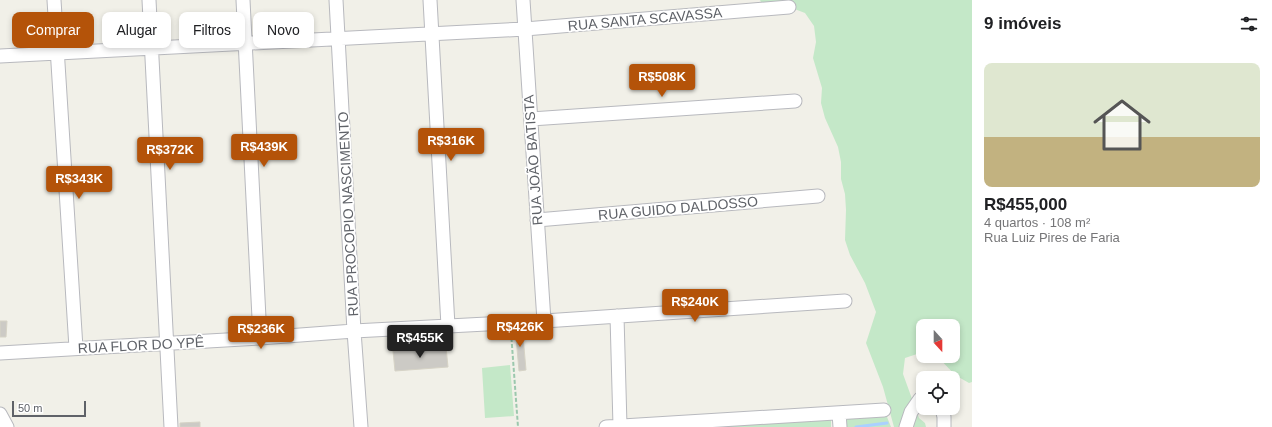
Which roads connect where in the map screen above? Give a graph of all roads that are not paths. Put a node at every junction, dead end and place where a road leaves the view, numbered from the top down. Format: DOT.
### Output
graph roads {
  1 [pos="54,0"];
  2 [pos="149,0"];
  3 [pos="242,0"];
  4 [pos="336,0"];
  5 [pos="430,0"];
  6 [pos="523,0"];
  7 [pos="789,7"];
  8 [pos="525,29"];
  9 [pos="432,33"];
  10 [pos="338,39"];
  11 [pos="246,44"];
  12 [pos="151,49"];
  13 [pos="58,54"];
  14 [pos="0,56"];
  15 [pos="795,101"];
  16 [pos="531,119"];
  17 [pos="818,196"];
  18 [pos="537,220"];
  19 [pos="845,301"];
  20 [pos="617,316"];
  21 [pos="544,321"];
  22 [pos="448,326"];
  23 [pos="354,331"];
  24 [pos="260,338"];
  25 [pos="167,343"];
  26 [pos="76,348"];
  27 [pos="0,353"];
  28 [pos="916,405"];
  29 [pos="884,410"];
  30 [pos="839,413"];
  31 [pos="0,414"];
  32 [pos="944,415"];
  33 [pos="620,426"];
  34 [pos="7,427"];
  35 [pos="171,427"];
  36 [pos="361,427"];
  37 [pos="606,427"];
  38 [pos="840,427"];
  39 [pos="906,427"];
  40 [pos="944,427"];
  1 -- 13 [label="street"];
  2 -- 12 [label="street"];
  3 -- 11 [label="street"];
  4 -- 10 [label="street, RUA PROCOPIO NASCIMENTO"];
  5 -- 9 [label="street"];
  6 -- 8 [label="street, RUA JOÃO BATISTA"];
  7 -- 8 [label="street, RUA SANTA SCAVASSA"];
  8 -- 9 [label="street, RUA SANTA SCAVASSA"];
  8 -- 16 [label="street, RUA JOÃO BATISTA"];
  9 -- 10 [label="street, RUA SANTA SCAVASSA"];
  9 -- 22 [label="street"];
  10 -- 11 [label="street, RUA SANTA SCAVASSA"];
  10 -- 23 [label="street, RUA PROCOPIO NASCIMENTO"];
  11 -- 12 [label="street, RUA SANTA SCAVASSA"];
  11 -- 24 [label="street"];
  12 -- 13 [label="street, RUA SANTA SCAVASSA"];
  12 -- 25 [label="street"];
  13 -- 14 [label="street, RUA SANTA SCAVASSA"];
  13 -- 26 [label="street"];
  15 -- 16 [label="street"];
  16 -- 18 [label="street, RUA JOÃO BATISTA"];
  17 -- 18 [label="street, RUA GUIDO DALDOSSO"];
  18 -- 21 [label="street, RUA JOÃO BATISTA"];
  19 -- 20 [label="street, RUA FLOR DO YPÊ"];
  20 -- 21 [label="street, RUA FLOR DO YPÊ"];
  20 -- 33 [label="street"];
  21 -- 22 [label="street, RUA FLOR DO YPÊ"];
  22 -- 23 [label="street, RUA FLOR DO YPÊ"];
  23 -- 24 [label="street, RUA FLOR DO YPÊ"];
  23 -- 36 [label="street, RUA PROCOPIO NASCIMENTO"];
  24 -- 25 [label="street, RUA FLOR DO YPÊ"];
  25 -- 26 [label="street, RUA FLOR DO YPÊ"];
  25 -- 35 [label="street"];
  26 -- 27 [label="street, RUA FLOR DO YPÊ"];
  28 -- 39 [label="street"];
  29 -- 30 [label="street"];
  30 -- 33 [label="street"];
  30 -- 38 [label="street"];
  31 -- 34 [label="street"];
  32 -- 40 [label="street"];
  33 -- 37 [label="street"];
}
